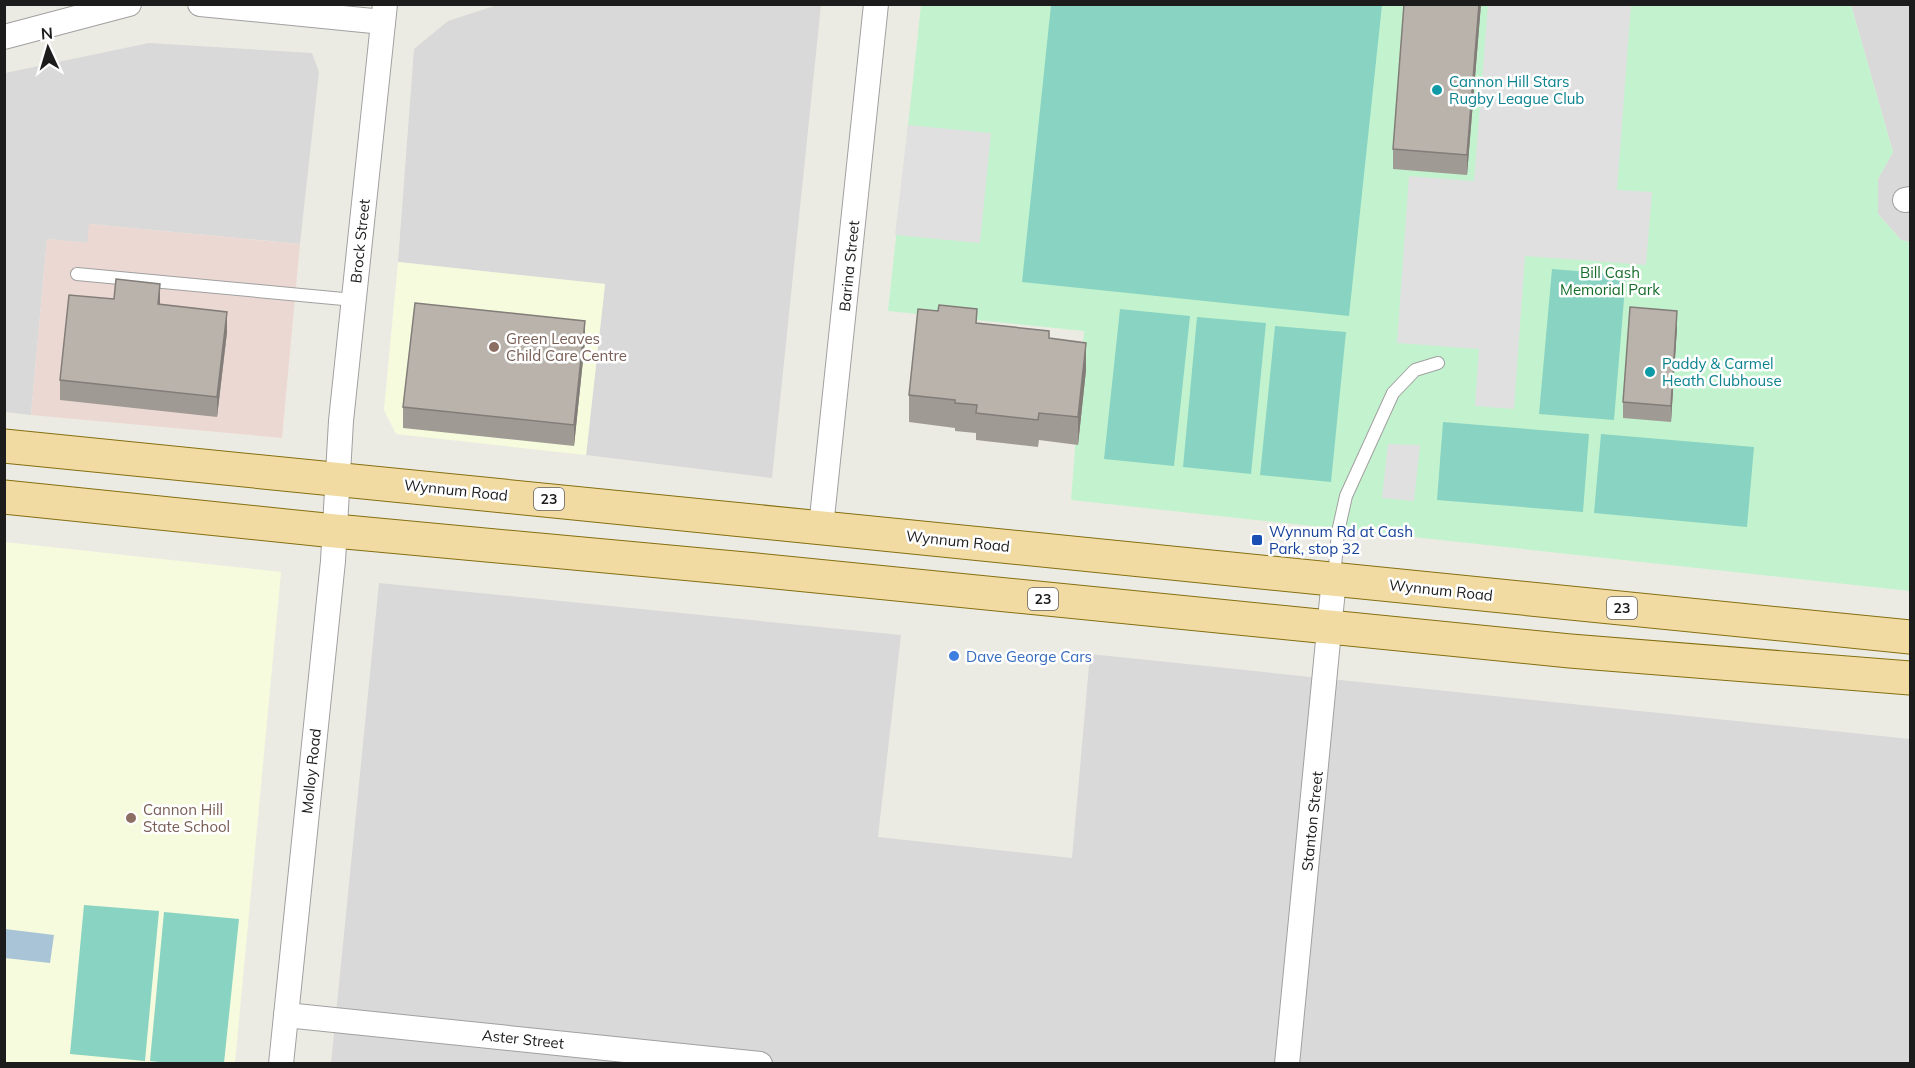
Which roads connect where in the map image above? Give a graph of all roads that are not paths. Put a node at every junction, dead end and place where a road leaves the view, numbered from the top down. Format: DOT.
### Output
graph roads {
  1 [pos="129,4"];
  2 [pos="200,4"];
  3 [pos="876,4"];
  4 [pos="384,13"];
  5 [pos="4,37"];
  6 [pos="77,274"];
  7 [pos="354,300"];
  8 [pos="1438,363"];
  9 [pos="4,446"];
  10 [pos="338,478"];
  11 [pos="4,497"];
  12 [pos="821,527"];
  13 [pos="335,531"];
  14 [pos="1334,579"];
  15 [pos="1331,628"];
  16 [pos="1911,637"];
  17 [pos="1911,678"];
  18 [pos="286,1015"];
  19 [pos="281,1064"];
  20 [pos="760,1064"];
  21 [pos="1287,1064"];
  1 -- 5 [label="street"];
  2 -- 4 [label="street"];
  3 -- 12 [label="street, Barina Street"];
  4 -- 7 [label="street, Brock Street"];
  6 -- 7 [label="lane"];
  7 -- 10 [label="street, Brock Street"];
  8 -- 14 [label="lane"];
  9 -- 10 [label="main road, Wynnum Road / 23"];
  10 -- 12 [label="main road, Wynnum Road / 23"];
  10 -- 13 [label="street, Molloy Road"];
  11 -- 13 [label="main road, 23"];
  12 -- 14 [label="main road, Wynnum Road / 23"];
  13 -- 15 [label="main road, 23"];
  13 -- 18 [label="street, Molloy Road"];
  14 -- 15 [label="street, Stanton Street"];
  14 -- 16 [label="main road, Wynnum Road / 23"];
  15 -- 17 [label="main road, 23"];
  15 -- 21 [label="street, Stanton Street"];
  18 -- 19 [label="street, Molloy Road"];
  18 -- 20 [label="street, Aster Street"];
}
